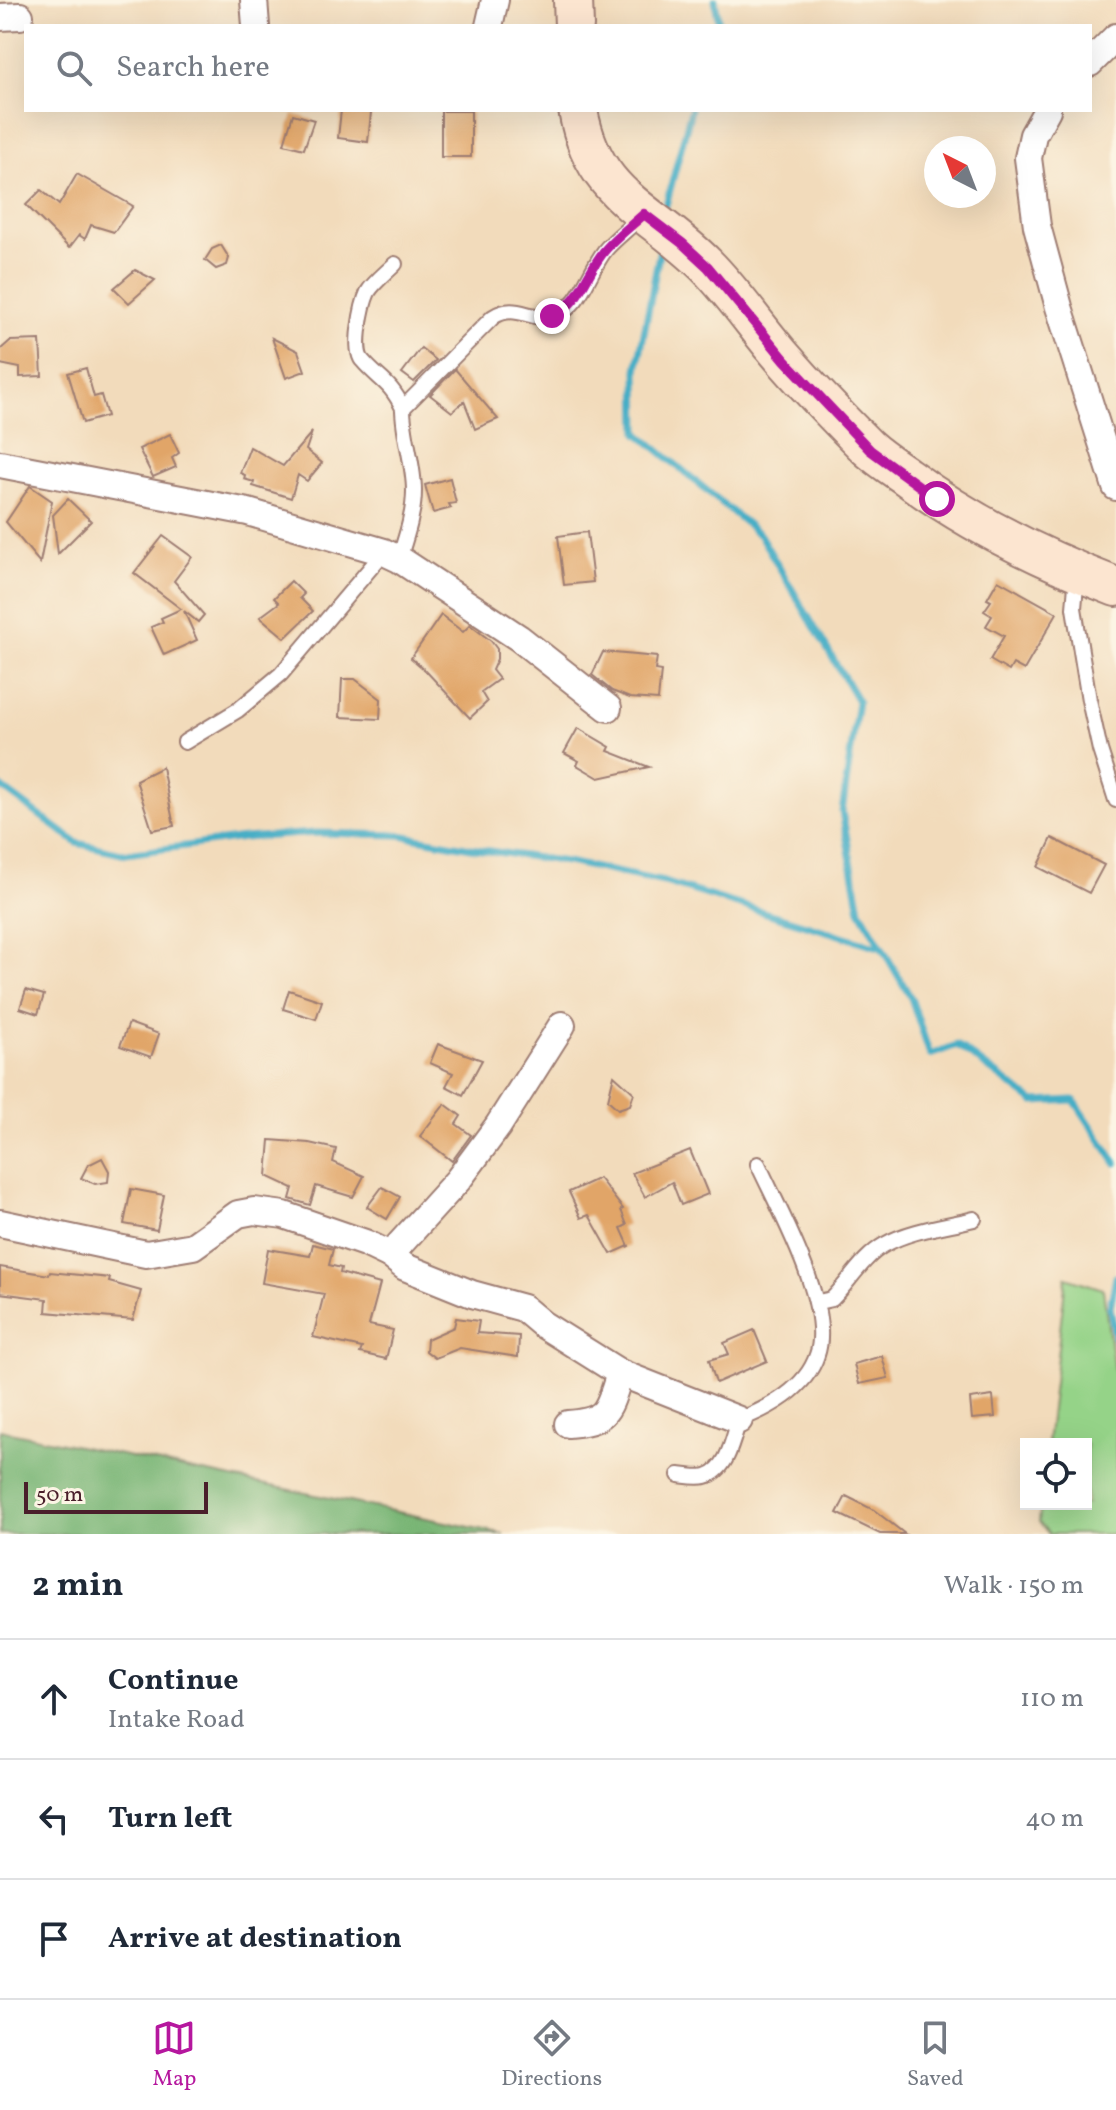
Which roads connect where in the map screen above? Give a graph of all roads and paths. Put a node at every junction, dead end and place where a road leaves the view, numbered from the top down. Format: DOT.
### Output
graph roads {
  1 [pos="254,0"];
  2 [pos="495,0"];
  3 [pos="573,0"];
  4 [pos="256,24"];
  5 [pos="489,24"];
  6 [pos="574,24"];
  7 [pos="1116,37"];
  8 [pos="1092,61"];
  9 [pos="578,112"];
  10 [pos="1046,112"];
  11 [pos="644,214"];
  12 [pos="395,264"];
  13 [pos="403,408"];
  14 [pos="0,464"];
  15 [pos="1116,487"];
  16 [pos="391,556"];
  17 [pos="1077,572"];
  18 [pos="1116,587"];
  19 [pos="608,708"];
  20 [pos="185,742"];
  21 [pos="1116,800"];
  22 [pos="562,1025"];
  23 [pos="758,1164"];
  24 [pos="974,1219"];
  25 [pos="0,1223"];
  26 [pos="390,1255"];
  27 [pos="818,1302"];
  28 [pos="620,1373"];
  29 [pos="739,1420"];
  30 [pos="568,1424"];
  31 [pos="679,1475"];
  1 -- 4 [label="street"];
  2 -- 5 [label="street"];
  3 -- 6 [label="street"];
  7 -- 8 [label="street"];
  9 -- 11 [label="street"];
  10 -- 15 [label="street"];
  11 -- 13 [label="lane"];
  11 -- 17 [label="street"];
  12 -- 13 [label="lane"];
  13 -- 16 [label="lane"];
  14 -- 16 [label="street"];
  16 -- 19 [label="street"];
  16 -- 20 [label="lane"];
  17 -- 18 [label="street"];
  17 -- 21 [label="lane"];
  22 -- 26 [label="street"];
  23 -- 27 [label="lane"];
  24 -- 27 [label="lane"];
  25 -- 26 [label="street"];
  26 -- 28 [label="street"];
  27 -- 29 [label="lane"];
  28 -- 29 [label="street"];
  28 -- 30 [label="street"];
  29 -- 31 [label="lane"];
}
